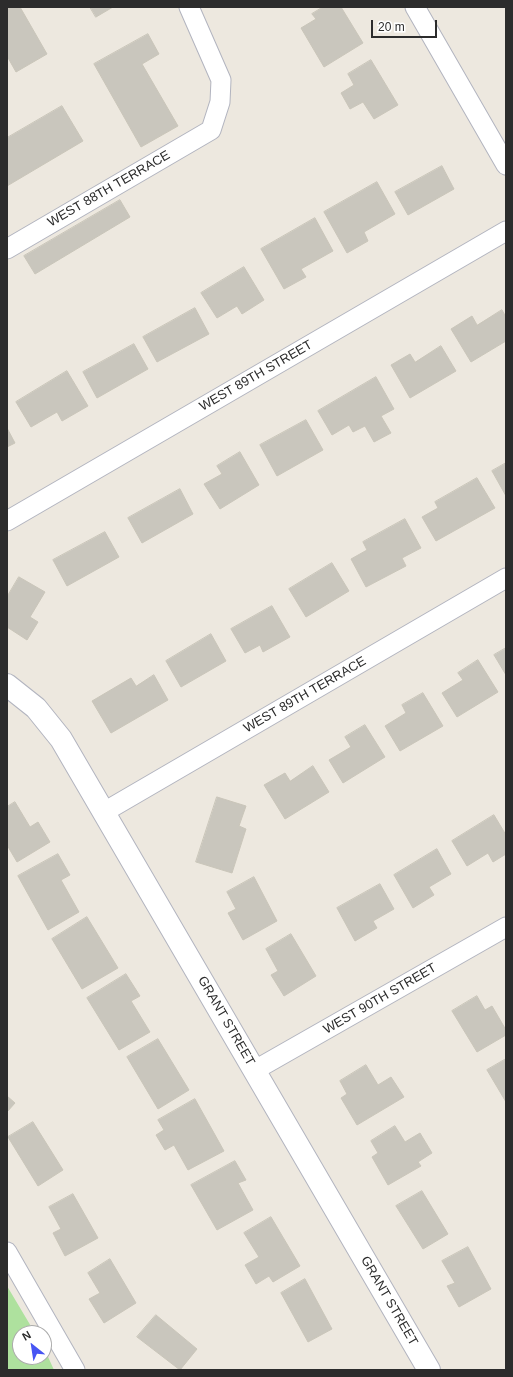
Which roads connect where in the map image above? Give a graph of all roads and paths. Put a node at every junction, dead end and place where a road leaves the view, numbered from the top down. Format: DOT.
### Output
graph roads {
  1 [pos="188,7"];
  2 [pos="415,7"];
  3 [pos="506,165"];
  4 [pos="506,231"];
  5 [pos="7,248"];
  6 [pos="7,521"];
  7 [pos="506,578"];
  8 [pos="7,685"];
  9 [pos="104,812"];
  10 [pos="506,927"];
  11 [pos="255,1070"];
  12 [pos="7,1252"];
  13 [pos="75,1370"];
  14 [pos="429,1370"];
  1 -- 5 [label="street, WEST 88TH TERRACE"];
  2 -- 3 [label="street"];
  4 -- 6 [label="street, WEST 89TH STREET"];
  7 -- 9 [label="street, WEST 89TH TERRACE"];
  8 -- 9 [label="street, GRANT STREET"];
  9 -- 11 [label="street, GRANT STREET"];
  10 -- 11 [label="street, WEST 90TH STREET"];
  11 -- 14 [label="street, GRANT STREET"];
  12 -- 13 [label="street"];
}
